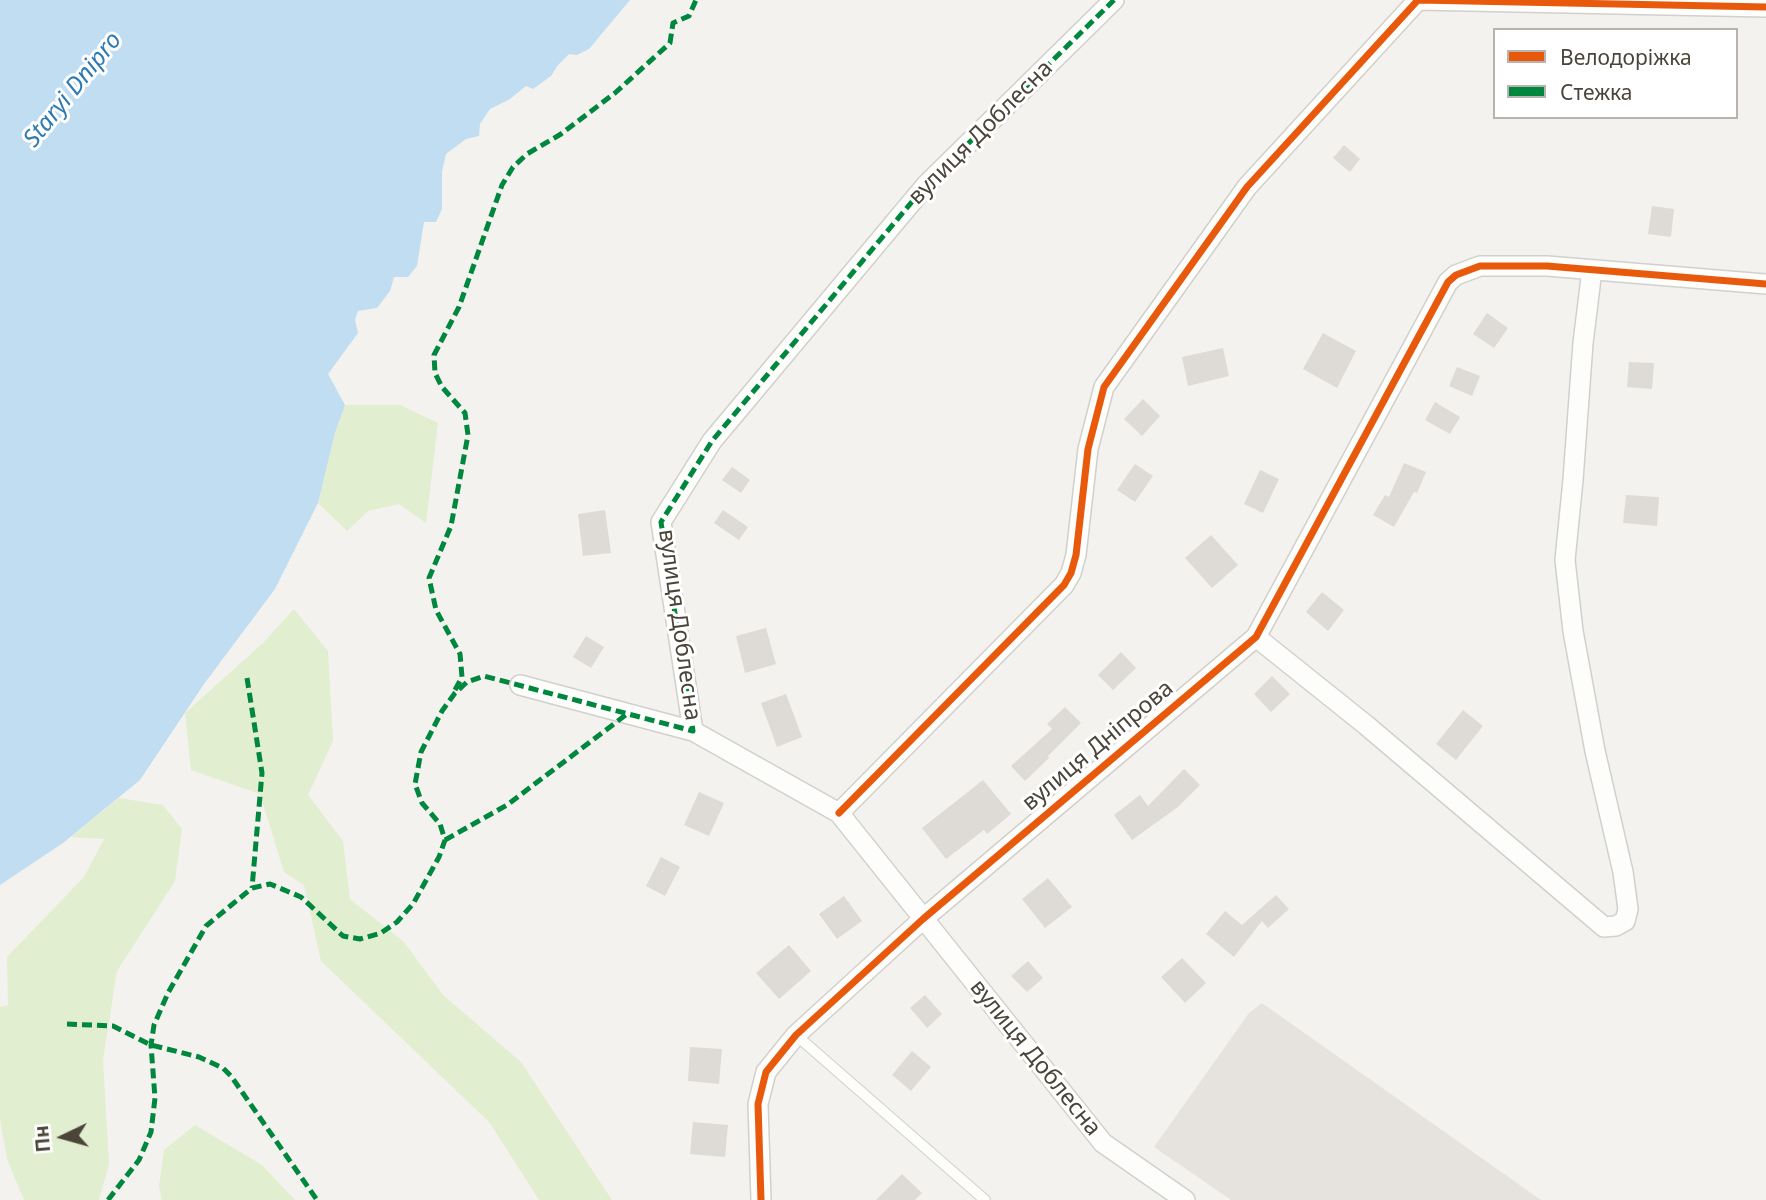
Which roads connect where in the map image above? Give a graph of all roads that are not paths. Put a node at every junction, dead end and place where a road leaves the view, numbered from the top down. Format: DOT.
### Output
graph roads {
  1 [pos="1114,0"];
  2 [pos="1766,7"];
  3 [pos="1592,270"];
  4 [pos="1766,284"];
  5 [pos="1256,637"];
  6 [pos="520,685"];
  7 [pos="693,731"];
  8 [pos="839,813"];
  9 [pos="923,919"];
  10 [pos="796,1035"];
  11 [pos="761,1200"];
  12 [pos="985,1200"];
  13 [pos="1185,1200"];
  1 -- 7 [label="street, вулиця Доблесна"];
  2 -- 8 [label="street"];
  3 -- 4 [label="street"];
  3 -- 5 [label="street, вулиця Дніпрова"];
  3 -- 5 [label="street"];
  5 -- 9 [label="street, вулиця Дніпрова"];
  6 -- 7 [label="street"];
  7 -- 8 [label="street, вулиця Доблесна"];
  8 -- 9 [label="street, вулиця Доблесна"];
  9 -- 10 [label="street, вулиця Дніпрова"];
  9 -- 13 [label="street, вулиця Доблесна"];
  10 -- 11 [label="street, вулиця Дніпрова"];
  10 -- 12 [label="lane"];
}
